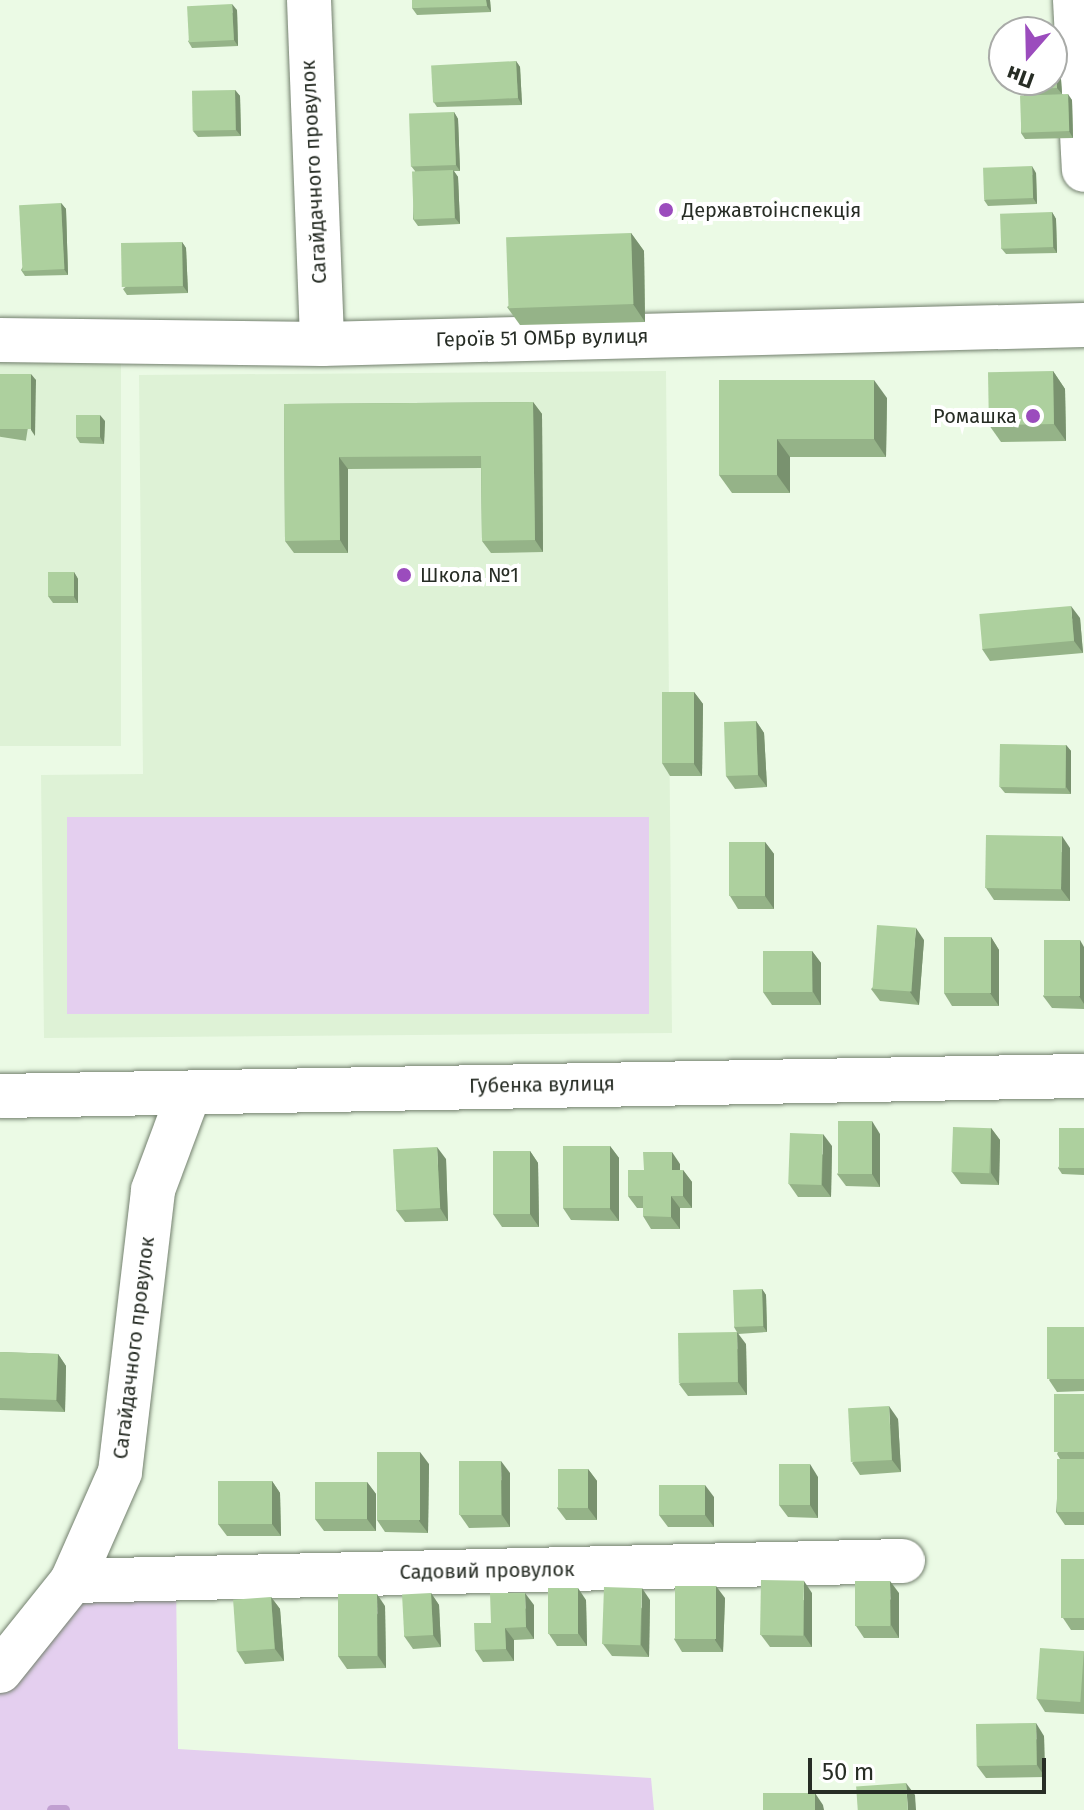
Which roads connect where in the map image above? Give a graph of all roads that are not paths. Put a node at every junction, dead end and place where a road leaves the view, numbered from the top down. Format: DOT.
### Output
graph roads {
  1 [pos="309,0"];
  2 [pos="1075,0"];
  3 [pos="1084,170"];
  4 [pos="1084,325"];
  5 [pos="0,340"];
  6 [pos="322,344"];
  7 [pos="1084,1076"];
  8 [pos="189,1093"];
  9 [pos="0,1096"];
  10 [pos="903,1561"];
  11 [pos="72,1581"];
  12 [pos="0,1671"];
  1 -- 6 [label="street, Сагайдачного провулок"];
  2 -- 3 [label="street"];
  4 -- 6 [label="street, Героїв 51 ОМБр вулиця"];
  5 -- 6 [label="street, Героїв 51 ОМБр вулиця"];
  7 -- 8 [label="street, Губенка вулиця"];
  8 -- 9 [label="street, Губенка вулиця"];
  8 -- 11 [label="street, Сагайдачного провулок"];
  10 -- 11 [label="street, Садовий провулок"];
  11 -- 12 [label="street, Сагайдачного провулок"];
}
